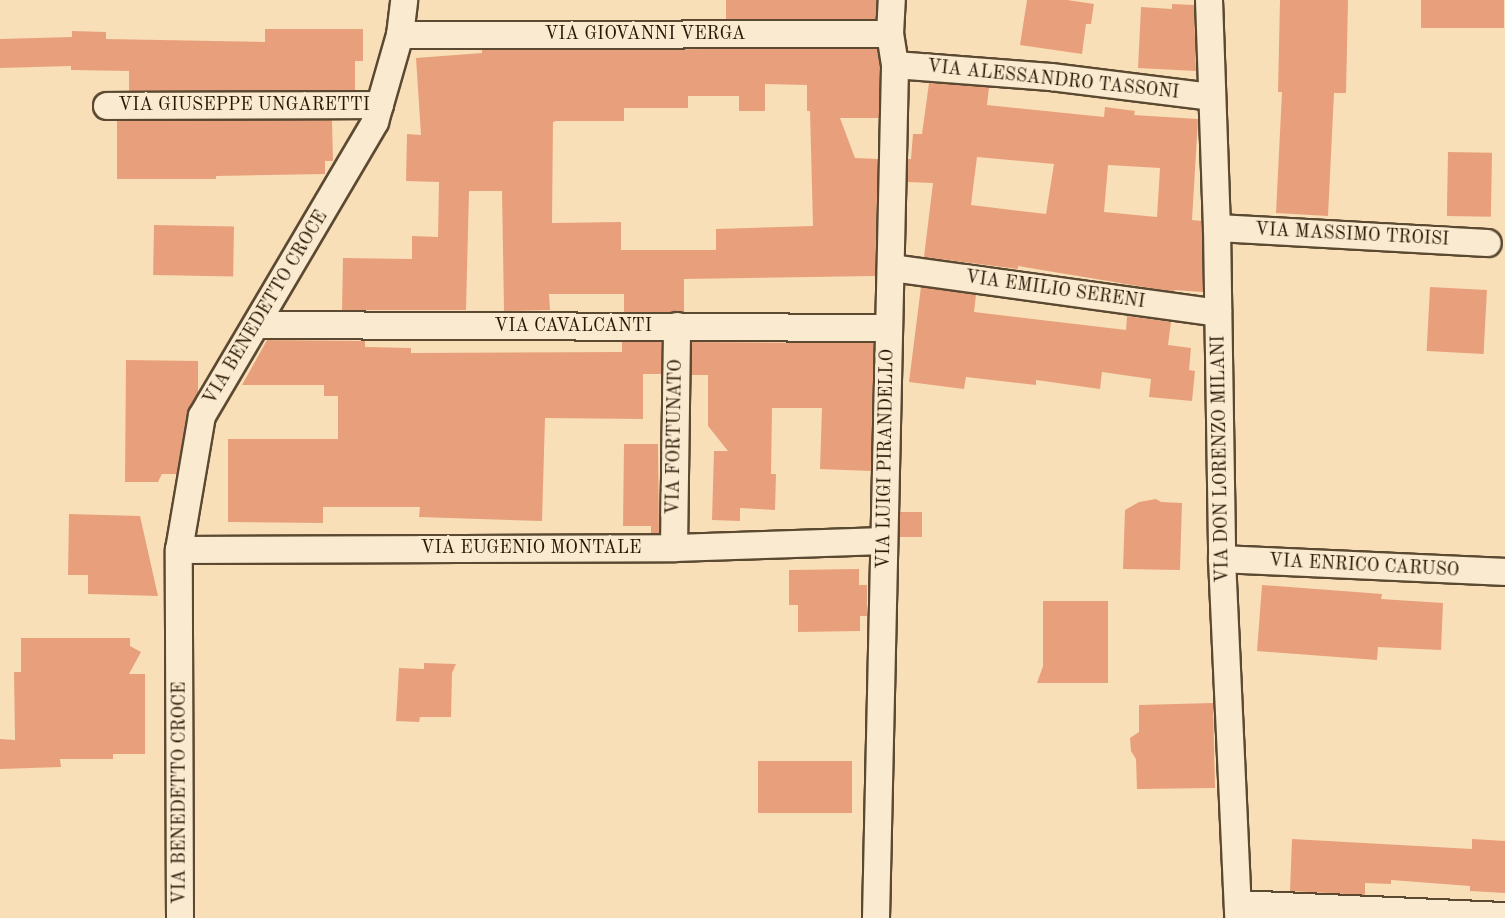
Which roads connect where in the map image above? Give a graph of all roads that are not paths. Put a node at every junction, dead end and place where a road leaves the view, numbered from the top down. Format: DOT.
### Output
graph roads {
  1 [pos="404,0"];
  2 [pos="892,0"];
  3 [pos="1209,0"];
  4 [pos="890,34"];
  5 [pos="400,35"];
  6 [pos="895,65"];
  7 [pos="1211,97"];
  8 [pos="380,105"];
  9 [pos="107,106"];
  10 [pos="1217,228"];
  11 [pos="1488,243"];
  12 [pos="891,268"];
  13 [pos="1218,313"];
  14 [pos="257,325"];
  15 [pos="677,326"];
  16 [pos="889,328"];
  17 [pos="884,541"];
  18 [pos="674,548"];
  19 [pos="179,550"];
  20 [pos="1222,560"];
  21 [pos="1505,572"];
  22 [pos="1238,911"];
  23 [pos="1505,916"];
  24 [pos="180,918"];
  25 [pos="876,918"];
  1 -- 5 [label="street, VIA BENEDETTO CROCE"];
  2 -- 4 [label="street, VIA LUIGI PIRANDELLO"];
  3 -- 7 [label="street, VIA DON LORENZO MILANI"];
  4 -- 5 [label="street, VIA GIOVANNI VERGA"];
  4 -- 6 [label="street, VIA LUIGI PIRANDELLO"];
  5 -- 8 [label="street, VIA BENEDETTO CROCE"];
  6 -- 7 [label="street, VIA ALESSANDRO TASSONI"];
  6 -- 12 [label="street, VIA LUIGI PIRANDELLO"];
  7 -- 10 [label="street, VIA DON LORENZO MILANI"];
  8 -- 9 [label="street, VIA GIUSEPPE UNGARETTI"];
  8 -- 14 [label="street, VIA BENEDETTO CROCE"];
  10 -- 11 [label="street, VIA MASSIMO TROISI"];
  10 -- 13 [label="street, VIA DON LORENZO MILANI"];
  12 -- 13 [label="street, VIA EMILIO SERENI"];
  12 -- 16 [label="street, VIA LUIGI PIRANDELLO"];
  13 -- 20 [label="street, VIA DON LORENZO MILANI"];
  14 -- 15 [label="street, VIA CAVALCANTI"];
  14 -- 19 [label="street, VIA BENEDETTO CROCE"];
  15 -- 16 [label="street, VIA CAVALCANTI"];
  15 -- 18 [label="street, VIA FORTUNATO"];
  16 -- 17 [label="street, VIA LUIGI PIRANDELLO"];
  17 -- 18 [label="street, VIA EUGENIO MONTALE"];
  17 -- 25 [label="street, VIA LUIGI PIRANDELLO"];
  18 -- 19 [label="street, VIA EUGENIO MONTALE"];
  19 -- 24 [label="street, VIA BENEDETTO CROCE"];
  20 -- 21 [label="street, VIA ENRICO CARUSO"];
  20 -- 22 [label="street, VIA DON LORENZO MILANI"];
  22 -- 23 [label="street"];
}
